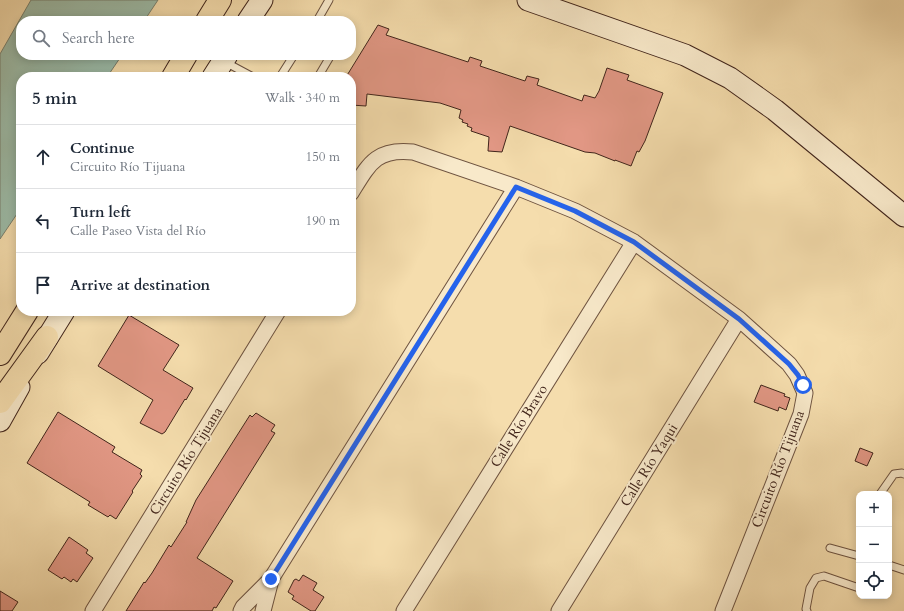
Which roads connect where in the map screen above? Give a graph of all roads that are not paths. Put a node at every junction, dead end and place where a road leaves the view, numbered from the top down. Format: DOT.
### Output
graph roads {
  1 [pos="220,0"];
  2 [pos="262,0"];
  3 [pos="328,0"];
  4 [pos="528,0"];
  5 [pos="210,16"];
  6 [pos="251,16"];
  7 [pos="320,16"];
  8 [pos="183,60"];
  9 [pos="291,60"];
  10 [pos="328,60"];
  11 [pos="221,64"];
  12 [pos="176,72"];
  13 [pos="241,72"];
  14 [pos="283,72"];
  15 [pos="321,72"];
  16 [pos="356,185"];
  17 [pos="516,187"];
  18 [pos="904,216"];
  19 [pos="634,242"];
  20 [pos="24,316"];
  21 [pos="61,316"];
  22 [pos="275,316"];
  23 [pos="739,319"];
  24 [pos="47,337"];
  25 [pos="0,354"];
  26 [pos="0,402"];
  27 [pos="0,421"];
  28 [pos="904,474"];
  29 [pos="882,491"];
  30 [pos="830,548"];
  31 [pos="856,555"];
  32 [pos="892,566"];
  33 [pos="904,570"];
  34 [pos="271,579"];
  35 [pos="856,587"];
  36 [pos="246,610"];
  37 [pos="93,611"];
  38 [pos="263,611"];
  39 [pos="404,611"];
  40 [pos="559,611"];
  41 [pos="723,611"];
  42 [pos="807,611"];
  1 -- 5 [label="highway"];
  2 -- 6 [label="street"];
  3 -- 7 [label="lane"];
  4 -- 18 [label="street"];
  8 -- 12 [label="highway"];
  9 -- 14 [label="lane"];
  10 -- 15 [label="lane"];
  11 -- 13 [label="lane"];
  16 -- 17 [label="street, Circuito Río Tijuana"];
  17 -- 19 [label="street, Circuito Río Tijuana"];
  17 -- 34 [label="street"];
  19 -- 23 [label="street, Circuito Río Tijuana"];
  19 -- 39 [label="street, Calle Río Bravo"];
  20 -- 25 [label="highway"];
  21 -- 24 [label="street"];
  22 -- 37 [label="street, Circuito Río Tijuana"];
  23 -- 40 [label="street, Calle Río Yaqui"];
  23 -- 41 [label="street, Circuito Río Tijuana"];
  24 -- 26 [label="highway"];
  24 -- 27 [label="street"];
  28 -- 29 [label="lane"];
  30 -- 31 [label="lane"];
  32 -- 33 [label="lane"];
  34 -- 36 [label="street"];
  34 -- 38 [label="street"];
  35 -- 42 [label="lane"];
}
